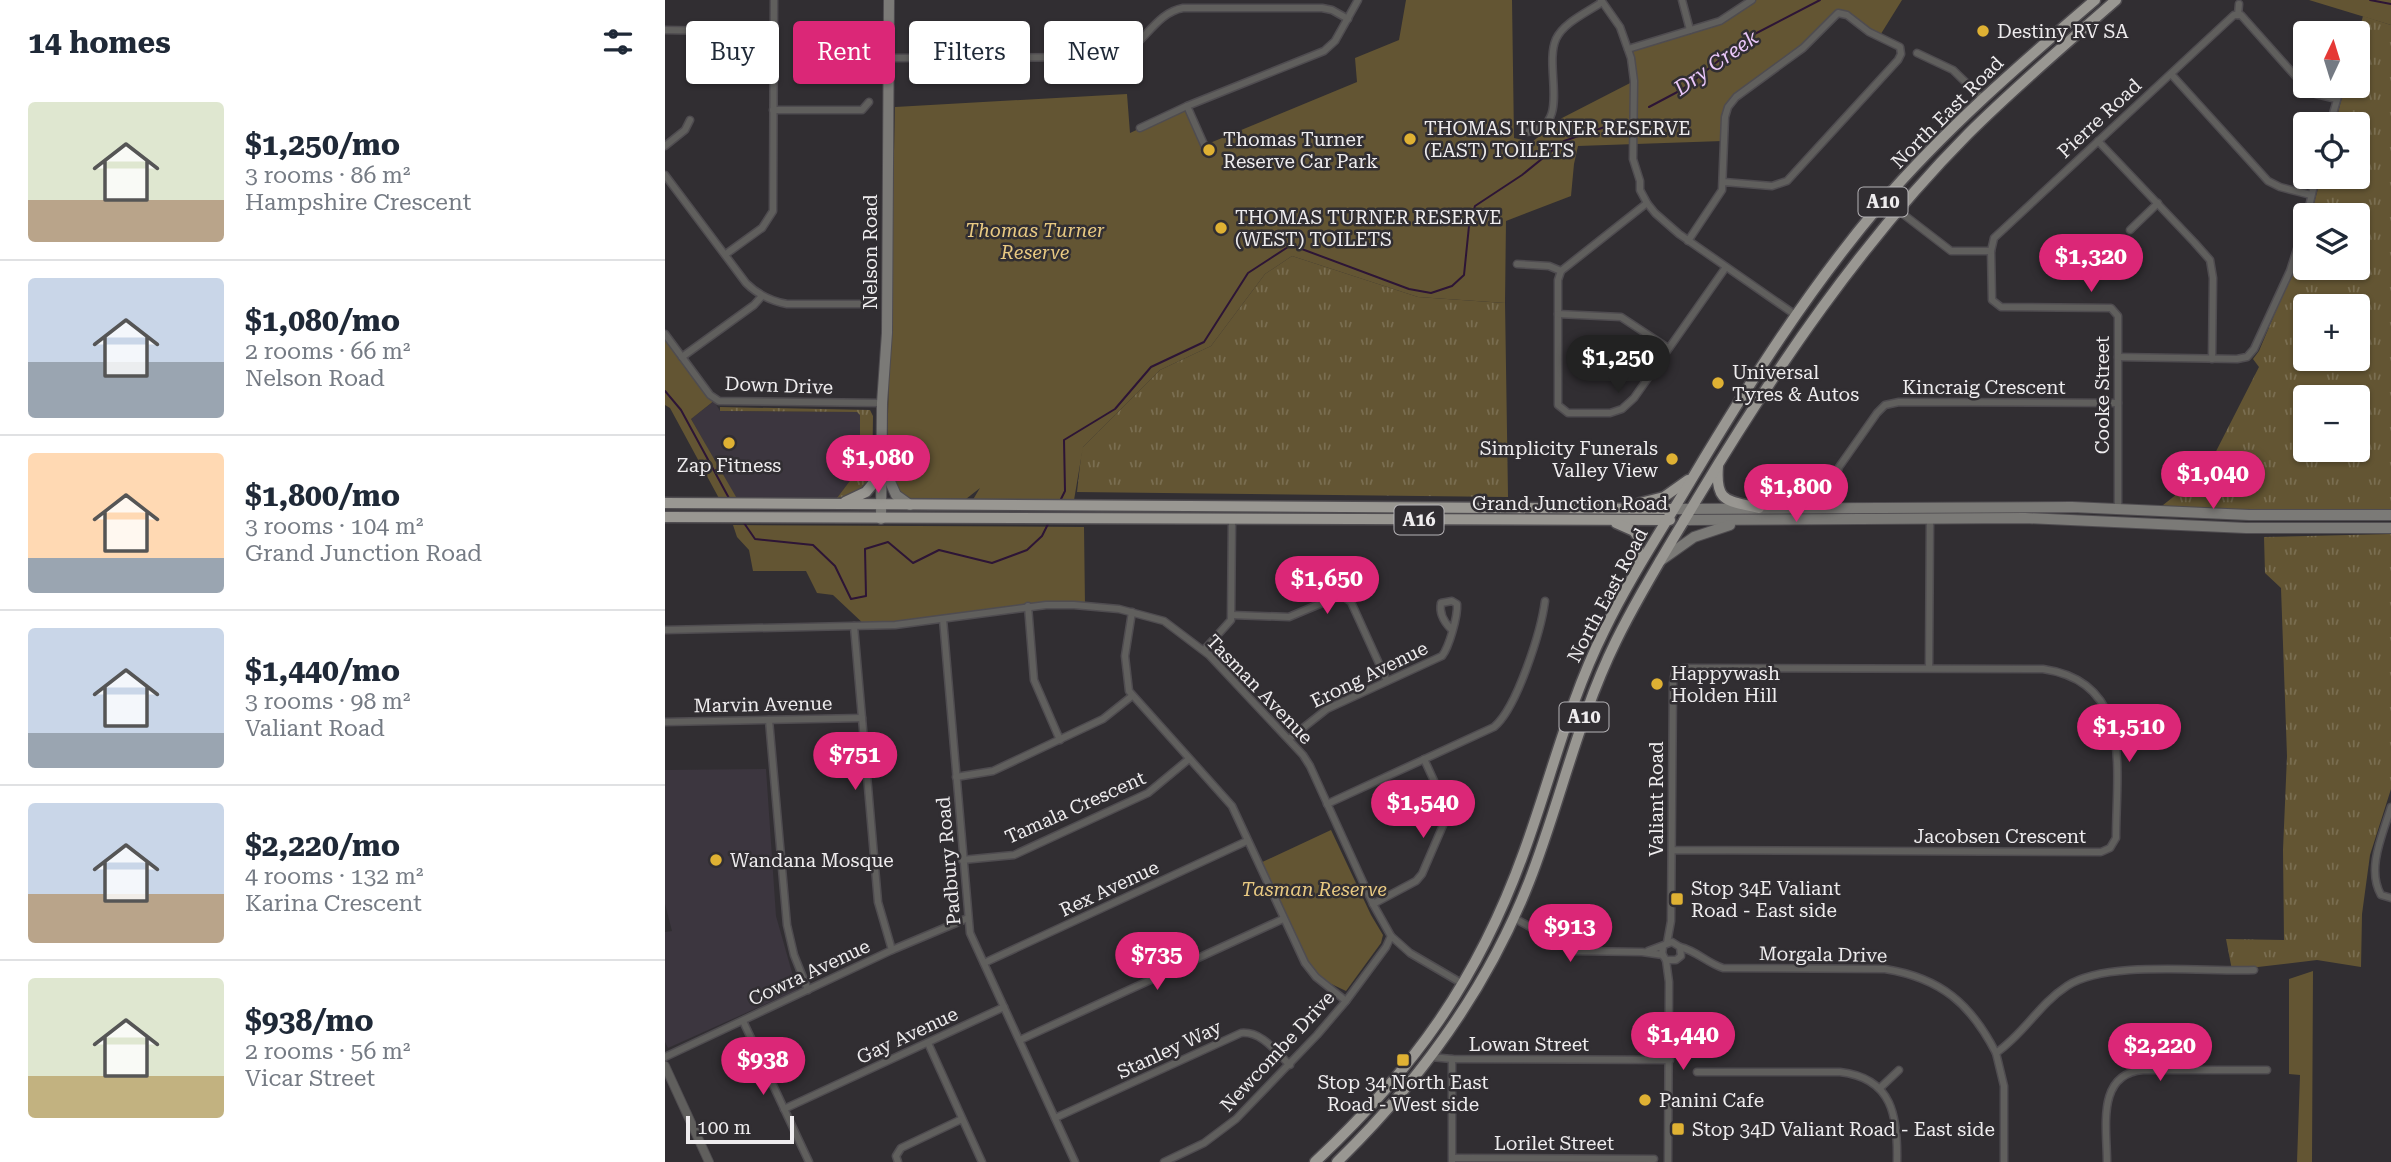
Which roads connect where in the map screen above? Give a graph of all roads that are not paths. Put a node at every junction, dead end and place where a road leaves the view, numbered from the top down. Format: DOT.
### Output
graph roads {
  1 [pos="774,0"];
  2 [pos="889,0"];
  3 [pos="1358,0"];
  4 [pos="1682,0"];
  5 [pos="1752,0"];
  6 [pos="2095,0"];
  7 [pos="2116,0"];
  8 [pos="1602,1"];
  9 [pos="2239,4"];
  10 [pos="2238,15"];
  11 [pos="1348,19"];
  12 [pos="774,21"];
  13 [pos="889,21"];
  14 [pos="665,30"];
  15 [pos="686,30"];
  16 [pos="1690,30"];
  17 [pos="1628,49"];
  18 [pos="1917,53"];
  19 [pos="895,58"];
  20 [pos="2171,74"];
  21 [pos="773,84"];
  22 [pos="890,84"];
  23 [pos="1982,98"];
  24 [pos="2005,99"];
  25 [pos="2337,99"];
  26 [pos="869,102"];
  27 [pos="1187,106"];
  28 [pos="773,110"];
  29 [pos="2333,112"];
  30 [pos="690,120"];
  31 [pos="1982,121"];
  32 [pos="1140,128"];
  33 [pos="1527,132"];
  34 [pos="2098,141"];
  35 [pos="665,146"];
  36 [pos="1206,149"];
  37 [pos="665,175"];
  38 [pos="1724,182"];
  39 [pos="2313,189"];
  40 [pos="2311,195"];
  41 [pos="1647,203"];
  42 [pos="2158,203"];
  43 [pos="2309,203"];
  44 [pos="1899,211"];
  45 [pos="2130,230"];
  46 [pos="1688,241"];
  47 [pos="1991,251"];
  48 [pos="726,254"];
  49 [pos="2293,262"];
  50 [pos="1517,264"];
  51 [pos="1726,267"];
  52 [pos="1561,271"];
  53 [pos="762,296"];
  54 [pos="867,304"];
  55 [pos="1821,310"];
  56 [pos="1558,314"];
  57 [pos="1797,316"];
  58 [pos="665,334"];
  59 [pos="1801,338"];
  60 [pos="1668,348"];
  61 [pos="682,357"];
  62 [pos="2118,357"];
  63 [pos="2212,359"];
  64 [pos="882,403"];
  65 [pos="2118,403"];
  66 [pos="881,458"];
  67 [pos="1718,464"];
  68 [pos="881,474"];
  69 [pos="1695,474"];
  70 [pos="665,503"];
  71 [pos="839,504"];
  72 [pos="881,504"];
  73 [pos="910,505"];
  74 [pos="1232,506"];
  75 [pos="1494,507"];
  76 [pos="1930,507"];
  77 [pos="1610,508"];
  78 [pos="1692,508"];
  79 [pos="1759,508"];
  80 [pos="1832,508"];
  81 [pos="1673,509"];
  82 [pos="2118,510"];
  83 [pos="2224,514"];
  84 [pos="2391,515"];
  85 [pos="665,517"];
  86 [pos="881,519"];
  87 [pos="1930,519"];
  88 [pos="1232,520"];
  89 [pos="1494,520"];
  90 [pos="1607,520"];
  91 [pos="1666,520"];
  92 [pos="1684,520"];
  93 [pos="1744,521"];
  94 [pos="1833,521"];
  95 [pos="2117,521"];
  96 [pos="2246,528"];
  97 [pos="2391,528"];
  98 [pos="1658,563"];
  99 [pos="1635,572"];
  100 [pos="1545,601"];
  101 [pos="1028,607"];
  102 [pos="1132,612"];
  103 [pos="1232,615"];
  104 [pos="943,619"];
  105 [pos="854,626"];
  106 [pos="1451,629"];
  107 [pos="665,630"];
  108 [pos="1204,650"];
  109 [pos="1929,668"];
  110 [pos="1674,677"];
  111 [pos="1387,681"];
  112 [pos="1132,696"];
  113 [pos="862,718"];
  114 [pos="769,720"];
  115 [pos="665,722"];
  116 [pos="1289,739"];
  117 [pos="1060,740"];
  118 [pos="1189,759"];
  119 [pos="1424,759"];
  120 [pos="956,776"];
  121 [pos="1327,804"];
  122 [pos="2391,807"];
  123 [pos="1247,841"];
  124 [pos="1672,850"];
  125 [pos="963,860"];
  126 [pos="1508,893"];
  127 [pos="2391,898"];
  128 [pos="1373,904"];
  129 [pos="968,918"];
  130 [pos="1514,918"];
  131 [pos="1283,919"];
  132 [pos="1671,921"];
  133 [pos="1493,927"];
  134 [pos="1391,936"];
  135 [pos="892,950"];
  136 [pos="1665,951"];
  137 [pos="1678,952"];
  138 [pos="984,963"];
  139 [pos="2253,970"];
  140 [pos="1669,982"];
  141 [pos="1463,984"];
  142 [pos="807,990"];
  143 [pos="1346,1001"];
  144 [pos="1004,1006"];
  145 [pos="743,1021"];
  146 [pos="1428,1039"];
  147 [pos="1020,1041"];
  148 [pos="928,1043"];
  149 [pos="1996,1053"];
  150 [pos="665,1057"];
  151 [pos="1431,1057"];
  152 [pos="1452,1059"];
  153 [pos="1670,1060"];
  154 [pos="1290,1065"];
  155 [pos="665,1066"];
  156 [pos="1404,1069"];
  157 [pos="1899,1070"];
  158 [pos="2267,1070"];
  159 [pos="1697,1072"];
  160 [pos="1880,1088"];
  161 [pos="784,1109"];
  162 [pos="1055,1118"];
  163 [pos="962,1119"];
  164 [pos="1654,1159"];
  165 [pos="1453,1160"];
  166 [pos="1566,1160"];
  167 [pos="709,1162"];
  168 [pos="809,1162"];
  169 [pos="898,1162"];
  170 [pos="982,1162"];
  171 [pos="1075,1162"];
  172 [pos="1164,1162"];
  173 [pos="1315,1162"];
  174 [pos="1337,1162"];
  175 [pos="1668,1162"];
  176 [pos="1897,1162"];
  177 [pos="2004,1162"];
  178 [pos="2107,1162"];
  1 -- 12 [label="street"];
  2 -- 13 [label="main road, Nelson Road"];
  3 -- 11 [label="street"];
  4 -- 16 [label="street"];
  5 -- 16 [label="street"];
  6 -- 23 [label="highway, North East Road / A10"];
  7 -- 24 [label="highway, North East Road / A10"];
  8 -- 17 [label="street"];
  8 -- 33 [label="street"];
  9 -- 10 [label="street"];
  10 -- 20 [label="street, Pierre Road"];
  10 -- 25 [label="street"];
  11 -- 19 [label="street"];
  11 -- 27 [label="street"];
  14 -- 15 [label="street"];
  16 -- 17 [label="street"];
  17 -- 41 [label="street"];
  18 -- 23 [label="street"];
  20 -- 34 [label="street, Pierre Road"];
  20 -- 40 [label="street"];
  21 -- 28 [label="street"];
  22 -- 64 [label="main road, Nelson Road"];
  23 -- 24 [label="highway"];
  23 -- 31 [label="highway"];
  23 -- 57 [label="highway, North East Road / A10"];
  24 -- 31 [label="highway, North East Road / A10"];
  25 -- 29 [label="street"];
  26 -- 28 [label="street"];
  27 -- 32 [label="street"];
  27 -- 36 [label="street"];
  28 -- 48 [label="street"];
  30 -- 35 [label="street"];
  31 -- 44 [label="highway, North East Road / A10"];
  34 -- 42 [label="street"];
  34 -- 47 [label="street, Pierre Road"];
  37 -- 48 [label="street"];
  38 -- 38 [label="street"];
  38 -- 46 [label="street"];
  39 -- 40 [label="street"];
  40 -- 43 [label="street"];
  41 -- 46 [label="street"];
  41 -- 52 [label="street"];
  42 -- 45 [label="street"];
  42 -- 63 [label="street"];
  44 -- 47 [label="street"];
  44 -- 55 [label="highway, North East Road / A10"];
  46 -- 51 [label="street"];
  47 -- 62 [label="street, Cooke Street"];
  48 -- 53 [label="street"];
  49 -- 63 [label="street"];
  50 -- 52 [label="street"];
  51 -- 57 [label="street"];
  51 -- 60 [label="street"];
  52 -- 56 [label="street"];
  53 -- 54 [label="street"];
  53 -- 61 [label="street"];
  55 -- 57 [label="highway"];
  55 -- 59 [label="highway, North East Road / A10"];
  56 -- 60 [label="street"];
  56 -- 60 [label="street"];
  57 -- 59 [label="highway"];
  57 -- 69 [label="highway, North East Road / A10"];
  58 -- 61 [label="street, Down Drive"];
  59 -- 67 [label="highway, North East Road / A10"];
  61 -- 64 [label="street, Down Drive"];
  62 -- 63 [label="street"];
  62 -- 65 [label="street, Cooke Street"];
  64 -- 66 [label="main road, Nelson Road"];
  65 -- 80 [label="street, Kincraig Crescent"];
  65 -- 82 [label="street, Cooke Street"];
  66 -- 68 [label="main road, Nelson Road"];
  66 -- 73 [label="main road"];
  67 -- 78 [label="highway, North East Road / A10"];
  67 -- 79 [label="highway"];
  68 -- 71 [label="highway"];
  68 -- 72 [label="main road, Nelson Road"];
  69 -- 77 [label="highway"];
  69 -- 81 [label="highway, North East Road / A10"];
  70 -- 71 [label="highway, Grand Junction Road / A16"];
  71 -- 72 [label="highway, Grand Junction Road / A16"];
  72 -- 73 [label="highway, Grand Junction Road / A16"];
  72 -- 86 [label="main road, Nelson Road"];
  73 -- 74 [label="highway, Grand Junction Road / A16"];
  74 -- 75 [label="highway, Grand Junction Road / A16"];
  74 -- 88 [label="highway"];
  75 -- 77 [label="highway, Grand Junction Road / A16"];
  75 -- 89 [label="highway"];
  76 -- 80 [label="main road, Grand Junction Road / A16"];
  76 -- 82 [label="main road, Grand Junction Road / A16"];
  76 -- 87 [label="main road"];
  77 -- 81 [label="highway, Grand Junction Road / A16"];
  78 -- 79 [label="main road, Grand Junction Road / A16"];
  78 -- 81 [label="main road, Grand Junction Road / A16"];
  78 -- 92 [label="highway, North East Road / A10"];
  79 -- 80 [label="main road, Grand Junction Road / A16"];
  80 -- 94 [label="main road"];
  81 -- 91 [label="highway, North East Road / A10"];
  82 -- 83 [label="main road, Grand Junction Road / A16"];
  82 -- 95 [label="main road"];
  83 -- 84 [label="main road, Grand Junction Road / A16"];
  83 -- 96 [label="main road"];
  85 -- 86 [label="highway, Grand Junction Road / A16"];
  86 -- 88 [label="highway, Grand Junction Road / A16"];
  87 -- 94 [label="main road, Grand Junction Road / A16"];
  87 -- 95 [label="main road, Grand Junction Road / A16"];
  87 -- 109 [label="street"];
  88 -- 89 [label="highway, Grand Junction Road / A16"];
  88 -- 103 [label="street"];
  89 -- 90 [label="highway, Grand Junction Road / A16"];
  90 -- 91 [label="highway, Grand Junction Road / A16"];
  90 -- 99 [label="highway"];
  91 -- 92 [label="highway, Grand Junction Road / A16"];
  91 -- 99 [label="highway, North East Road / A10"];
  92 -- 93 [label="main road, Grand Junction Road / A16"];
  92 -- 98 [label="highway, North East Road / A10"];
  93 -- 94 [label="main road, Grand Junction Road / A16"];
  93 -- 98 [label="main road"];
  95 -- 96 [label="main road, Grand Junction Road / A16"];
  96 -- 97 [label="main road, Grand Junction Road / A16"];
  98 -- 130 [label="highway, North East Road / A10"];
  99 -- 126 [label="highway, North East Road / A10"];
  100 -- 119 [label="street"];
  101 -- 102 [label="street, Tasman Avenue"];
  101 -- 104 [label="street, Tasman Avenue"];
  101 -- 117 [label="street"];
  102 -- 108 [label="street, Tasman Avenue"];
  102 -- 112 [label="street"];
  103 -- 108 [label="street"];
  103 -- 111 [label="street"];
  104 -- 105 [label="street, Tasman Avenue"];
  104 -- 120 [label="street, Padbury Road"];
  105 -- 107 [label="street, Tasman Avenue"];
  105 -- 113 [label="street"];
  106 -- 111 [label="street, Erong Avenue"];
  108 -- 116 [label="street, Tasman Avenue"];
  109 -- 110 [label="street, Jacobsen Crescent"];
  109 -- 124 [label="street, Jacobsen Crescent"];
  110 -- 124 [label="street, Valiant Road"];
  111 -- 116 [label="street, Erong Avenue"];
  112 -- 117 [label="street"];
  112 -- 118 [label="street"];
  113 -- 114 [label="street, Marvin Avenue"];
  113 -- 135 [label="street"];
  114 -- 115 [label="street, Marvin Avenue"];
  114 -- 142 [label="street"];
  116 -- 121 [label="street, Tasman Avenue"];
  117 -- 120 [label="street"];
  118 -- 123 [label="street"];
  118 -- 125 [label="street, Tamala Crescent"];
  119 -- 121 [label="street"];
  119 -- 128 [label="street"];
  120 -- 125 [label="street, Padbury Road"];
  121 -- 128 [label="street, Tasman Avenue"];
  122 -- 127 [label="street"];
  123 -- 131 [label="street"];
  123 -- 138 [label="street, Rex Avenue"];
  124 -- 132 [label="street, Valiant Road"];
  125 -- 129 [label="street, Padbury Road"];
  126 -- 130 [label="highway"];
  126 -- 133 [label="highway, North East Road / A10"];
  128 -- 134 [label="street, Tasman Avenue"];
  129 -- 135 [label="street, Cowra Avenue"];
  129 -- 138 [label="street, Padbury Road"];
  130 -- 133 [label="highway"];
  130 -- 136 [label="street"];
  130 -- 151 [label="highway, North East Road / A10"];
  131 -- 143 [label="street"];
  131 -- 147 [label="street"];
  132 -- 136 [label="street, Valiant Road"];
  132 -- 137 [label="street, Valiant Road"];
  133 -- 141 [label="highway, North East Road / A10"];
  134 -- 141 [label="street, Tasman Avenue"];
  134 -- 143 [label="street, Newcombe Drive"];
  135 -- 142 [label="street, Cowra Avenue"];
  136 -- 137 [label="street"];
  136 -- 137 [label="street"];
  136 -- 140 [label="street, Valiant Road"];
  137 -- 140 [label="street, Valiant Road"];
  137 -- 149 [label="street, Morgala Drive"];
  138 -- 144 [label="street, Padbury Road"];
  139 -- 149 [label="street"];
  140 -- 153 [label="street, Valiant Road"];
  141 -- 146 [label="highway, North East Road / A10"];
  142 -- 145 [label="street, Cowra Avenue"];
  143 -- 154 [label="street, Newcombe Drive"];
  144 -- 147 [label="street, Padbury Road"];
  144 -- 148 [label="street, Gay Avenue"];
  145 -- 150 [label="street, Cowra Avenue"];
  145 -- 161 [label="street"];
  146 -- 151 [label="highway"];
  146 -- 156 [label="highway, North East Road / A10"];
  147 -- 162 [label="street, Padbury Road"];
  148 -- 161 [label="street, Gay Avenue"];
  148 -- 163 [label="street"];
  149 -- 177 [label="street, Morgala Drive"];
  151 -- 152 [label="street, Lowan Street"];
  151 -- 156 [label="highway"];
  151 -- 174 [label="highway, North East Road / A10"];
  152 -- 153 [label="street, Lowan Street"];
  152 -- 165 [label="street"];
  153 -- 175 [label="street, Valiant Road"];
  154 -- 162 [label="street, Stanley Way"];
  154 -- 172 [label="street, Newcombe Drive"];
  155 -- 167 [label="street"];
  156 -- 173 [label="highway, North East Road / A10"];
  157 -- 160 [label="street"];
  158 -- 178 [label="street"];
  159 -- 160 [label="street"];
  160 -- 176 [label="street"];
  161 -- 168 [label="street"];
  162 -- 171 [label="street, Padbury Road"];
  163 -- 169 [label="street"];
  163 -- 170 [label="street"];
  164 -- 166 [label="street, Lorilet Street"];
  165 -- 166 [label="street, Lorilet Street"];
}
